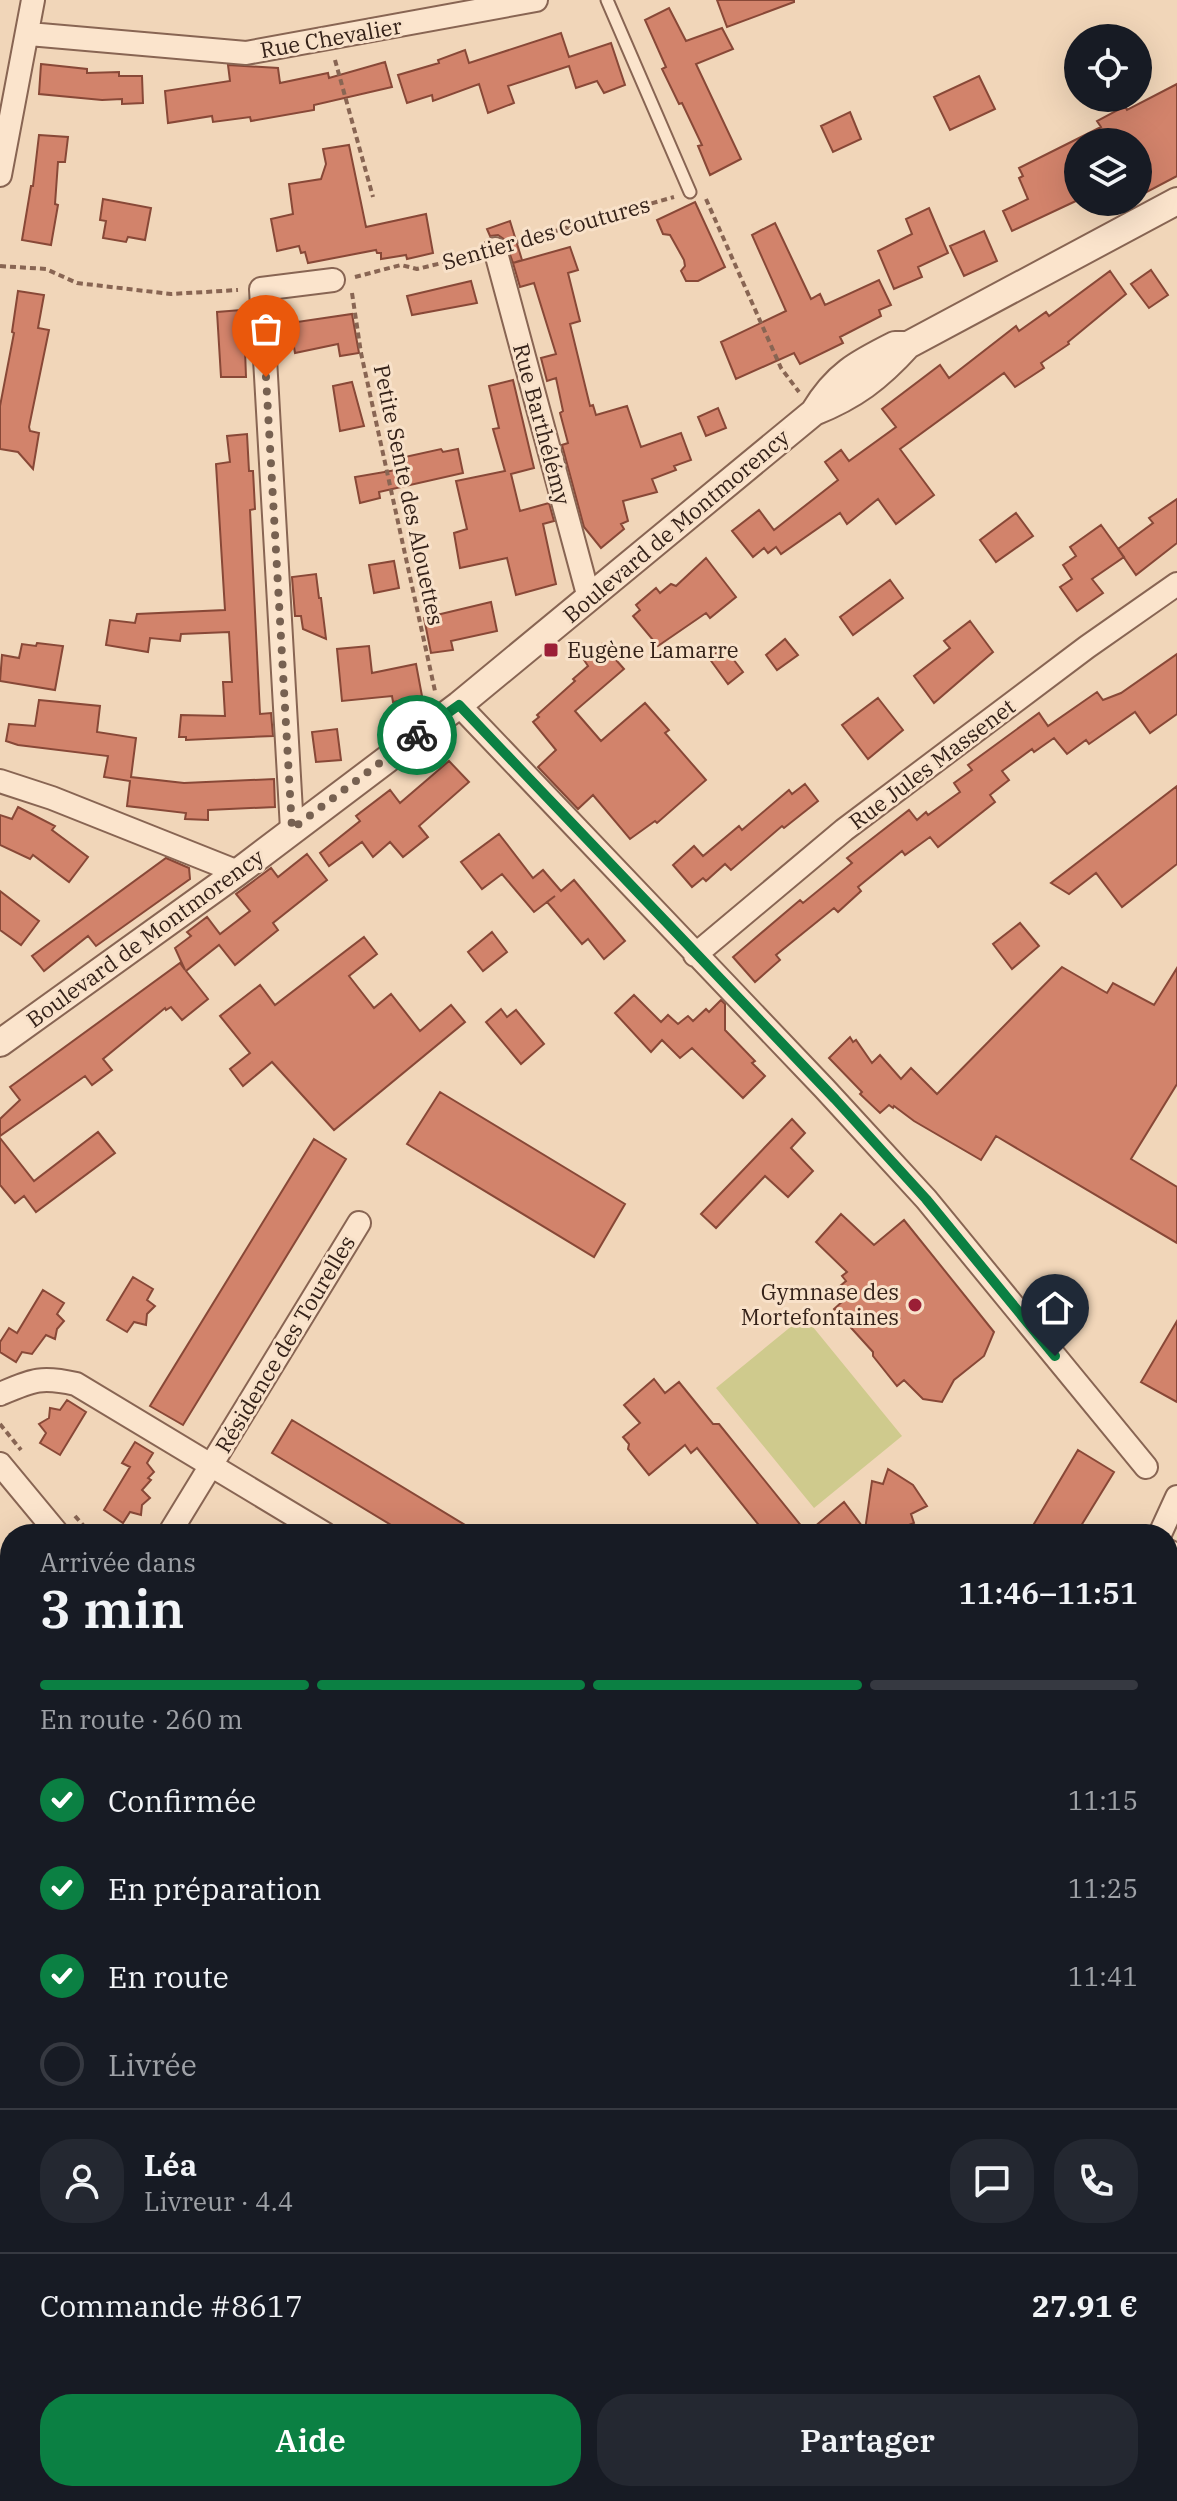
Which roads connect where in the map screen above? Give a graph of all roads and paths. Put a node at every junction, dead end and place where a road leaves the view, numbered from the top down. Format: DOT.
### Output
graph roads {
  1 [pos="33,0"];
  2 [pos="536,0"];
  3 [pos="607,0"];
  4 [pos="478,5"];
  5 [pos="29,34"];
  6 [pos="330,38"];
  7 [pos="0,175"];
  8 [pos="690,192"];
  9 [pos="373,197"];
  10 [pos="1177,201"];
  11 [pos="495,249"];
  12 [pos="0,266"];
  13 [pos="342,279"];
  14 [pos="261,289"];
  15 [pos="814,412"];
  16 [pos="1177,584"];
  17 [pos="589,598"];
  18 [pos="449,711"];
  19 [pos="0,781"];
  20 [pos="292,829"];
  21 [pos="238,872"];
  22 [pos="695,955"];
  23 [pos="0,1043"];
  24 [pos="359,1223"];
  25 [pos="0,1394"];
  26 [pos="0,1464"];
  27 [pos="212,1466"];
  28 [pos="1146,1467"];
  29 [pos="1177,1497"];
  30 [pos="50,1524"];
  31 [pos="175,1524"];
  32 [pos="308,1524"];
  33 [pos="1165,1524"];
  1 -- 5 [label="street"];
  2 -- 4 [label="street, Rue Chevalier"];
  3 -- 8 [label="lane"];
  4 -- 6 [label="street, Rue Chevalier"];
  5 -- 6 [label="street, Rue Chevalier"];
  5 -- 7 [label="street"];
  6 -- 9 [label="path"];
  8 -- 11 [label="path, Sentier des Coutures"];
  8 -- 15 [label="path"];
  10 -- 15 [label="street, Boulevard de Montmorency"];
  11 -- 13 [label="path, Sentier des Coutures"];
  11 -- 17 [label="street, Rue Barthélémy"];
  12 -- 14 [label="path"];
  13 -- 14 [label="street"];
  13 -- 18 [label="path, Petite Sente des Alouettes"];
  14 -- 20 [label="street"];
  15 -- 17 [label="street, Boulevard de Montmorency"];
  16 -- 22 [label="street, Rue Jules Massenet"];
  17 -- 18 [label="street, Boulevard de Montmorency"];
  18 -- 20 [label="street, Boulevard de Montmorency"];
  18 -- 22 [label="street"];
  19 -- 21 [label="street"];
  20 -- 21 [label="street, Boulevard de Montmorency"];
  21 -- 23 [label="street, Boulevard de Montmorency"];
  22 -- 28 [label="street"];
  24 -- 27 [label="street, Résidence des Tourelles"];
  25 -- 27 [label="street, Résidence des Tourelles"];
  26 -- 30 [label="street"];
  27 -- 31 [label="street, Résidence des Tourelles"];
  27 -- 32 [label="street, Résidence des Tourelles"];
  29 -- 33 [label="street"];
}
